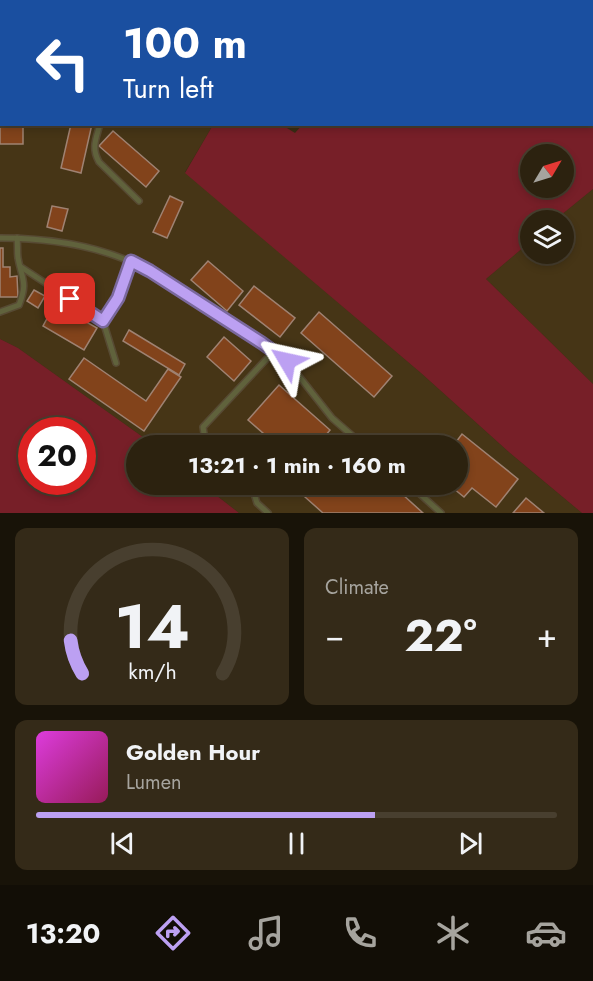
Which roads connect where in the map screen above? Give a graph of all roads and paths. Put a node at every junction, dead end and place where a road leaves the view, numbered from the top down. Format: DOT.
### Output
graph roads {
  1 [pos="99,126"];
  2 [pos="139,201"];
  3 [pos="0,238"];
  4 [pos="17,238"];
  5 [pos="131,261"];
  6 [pos="21,267"];
  7 [pos="0,312"];
  8 [pos="103,321"];
  9 [pos="274,351"];
  10 [pos="116,363"];
  11 [pos="204,435"];
  12 [pos="351,435"];
  13 [pos="255,495"];
  14 [pos="421,495"];
  15 [pos="268,513"];
  16 [pos="441,513"];
  1 -- 2 [label="lane"];
  3 -- 4 [label="lane"];
  4 -- 5 [label="lane"];
  4 -- 6 [label="lane"];
  5 -- 8 [label="lane"];
  5 -- 9 [label="lane"];
  6 -- 7 [label="lane"];
  6 -- 8 [label="lane"];
  8 -- 10 [label="lane"];
  9 -- 11 [label="lane"];
  9 -- 12 [label="lane"];
  13 -- 15 [label="lane"];
  14 -- 16 [label="lane"];
}
